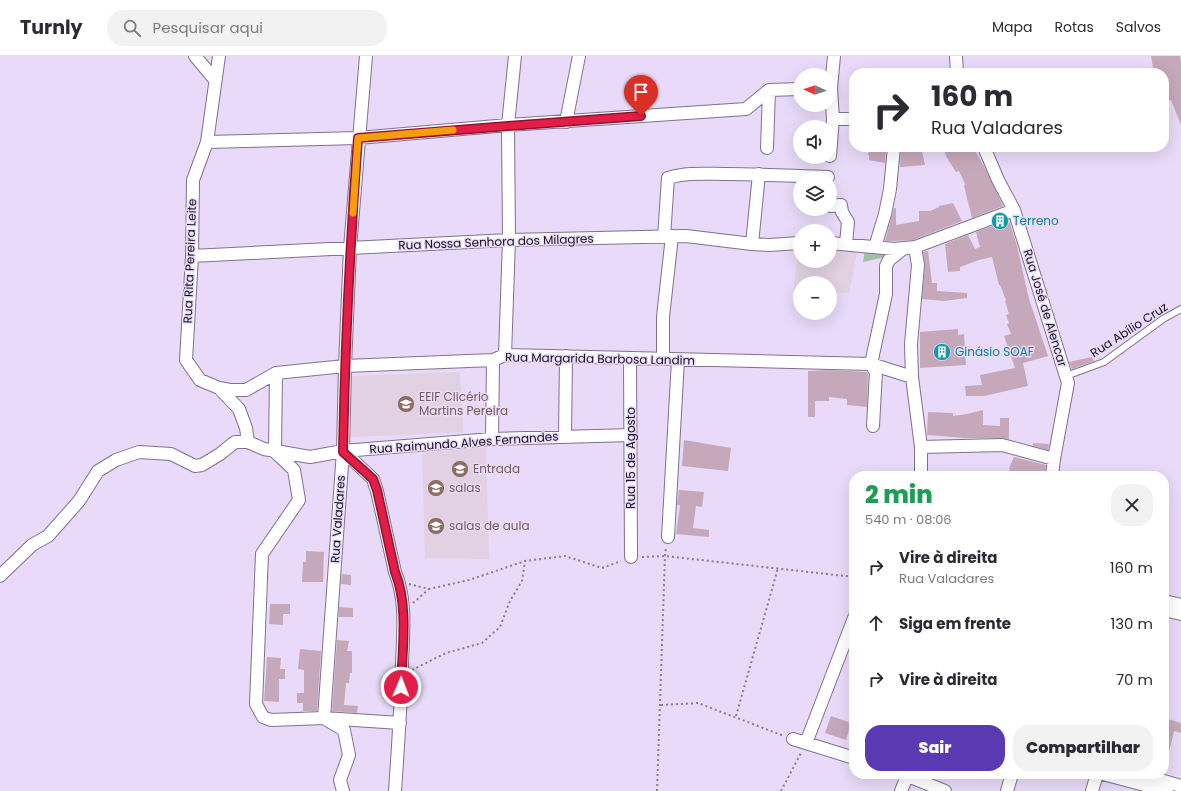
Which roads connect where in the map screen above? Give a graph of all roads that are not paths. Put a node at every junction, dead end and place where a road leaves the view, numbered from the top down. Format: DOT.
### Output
graph roads {
  1 [pos="195,56"];
  2 [pos="219,56"];
  3 [pos="366,56"];
  4 [pos="515,56"];
  5 [pos="579,56"];
  6 [pos="834,56"];
  7 [pos="956,56"];
  8 [pos="833,68"];
  9 [pos="957,68"];
  10 [pos="215,80"];
  11 [pos="793,89"];
  12 [pos="769,90"];
  13 [pos="833,112"];
  14 [pos="833,119"];
  15 [pos="849,119"];
  16 [pos="566,122"];
  17 [pos="508,126"];
  18 [pos="358,138"];
  19 [pos="207,142"];
  20 [pos="766,148"];
  21 [pos="894,152"];
  22 [pos="986,152"];
  23 [pos="759,174"];
  24 [pos="793,176"];
  25 [pos="837,205"];
  26 [pos="1014,210"];
  27 [pos="668,237"];
  28 [pos="509,240"];
  29 [pos="793,243"];
  30 [pos="837,243"];
  31 [pos="752,244"];
  32 [pos="846,244"];
  33 [pos="875,247"];
  34 [pos="350,248"];
  35 [pos="910,248"];
  36 [pos="192,256"];
  37 [pos="1181,309"];
  38 [pos="504,355"];
  39 [pos="566,356"];
  40 [pos="630,358"];
  41 [pos="662,359"];
  42 [pos="493,360"];
  43 [pos="678,360"];
  44 [pos="871,364"];
  45 [pos="345,366"];
  46 [pos="276,373"];
  47 [pos="1066,376"];
  48 [pos="912,378"];
  49 [pos="219,388"];
  50 [pos="873,426"];
  51 [pos="631,435"];
  52 [pos="565,437"];
  53 [pos="492,439"];
  54 [pos="248,442"];
  55 [pos="921,447"];
  56 [pos="275,452"];
  57 [pos="343,452"];
  58 [pos="1054,460"];
  59 [pos="921,471"];
  60 [pos="1053,471"];
  61 [pos="668,537"];
  62 [pos="631,558"];
  63 [pos="0,576"];
  64 [pos="1169,602"];
  65 [pos="1181,605"];
  66 [pos="1169,611"];
  67 [pos="1181,614"];
  68 [pos="849,631"];
  69 [pos="324,718"];
  70 [pos="400,723"];
  71 [pos="792,739"];
  72 [pos="806,743"];
  73 [pos="849,756"];
  74 [pos="905,779"];
  75 [pos="917,779"];
  76 [pos="1011,779"];
  77 [pos="1096,779"];
  78 [pos="1122,779"];
  79 [pos="1157,779"];
  80 [pos="1181,786"];
  81 [pos="343,791"];
  82 [pos="395,791"];
  83 [pos="902,791"];
  84 [pos="945,791"];
  85 [pos="1007,791"];
  86 [pos="1092,791"];
  87 [pos="1167,791"];
  1 -- 10 [label="street"];
  2 -- 10 [label="street, Rua Rita Pereira Leite"];
  3 -- 18 [label="street, Rua Valadares"];
  4 -- 17 [label="street"];
  5 -- 16 [label="street"];
  6 -- 8 [label="street"];
  7 -- 9 [label="street"];
  10 -- 19 [label="street, Rua Rita Pereira Leite"];
  11 -- 12 [label="street"];
  12 -- 16 [label="street"];
  12 -- 20 [label="street"];
  13 -- 14 [label="street"];
  14 -- 15 [label="street"];
  16 -- 17 [label="street"];
  17 -- 18 [label="street"];
  17 -- 28 [label="street"];
  18 -- 19 [label="street"];
  18 -- 34 [label="street, Rua Valadares"];
  19 -- 36 [label="street, Rua Rita Pereira Leite"];
  21 -- 33 [label="street"];
  22 -- 26 [label="street, Rua José de Alencar"];
  23 -- 24 [label="street"];
  23 -- 27 [label="street"];
  23 -- 31 [label="street"];
  25 -- 32 [label="street"];
  26 -- 35 [label="street"];
  26 -- 47 [label="street, Rua José de Alencar"];
  27 -- 28 [label="street, Rua Nossa Senhora dos Milagres"];
  27 -- 31 [label="street, Rua Nossa Senhora dos Milagres"];
  27 -- 41 [label="street"];
  28 -- 34 [label="street, Rua Nossa Senhora dos Milagres"];
  28 -- 38 [label="street"];
  29 -- 31 [label="street, Rua Nossa Senhora dos Milagres"];
  30 -- 32 [label="street"];
  32 -- 33 [label="street"];
  33 -- 35 [label="street"];
  34 -- 36 [label="street, Rua Nossa Senhora dos Milagres"];
  34 -- 45 [label="street, Rua Valadares"];
  35 -- 44 [label="street"];
  35 -- 48 [label="street"];
  36 -- 49 [label="street, Rua Rita Pereira Leite"];
  37 -- 47 [label="lane, Rua Abílio Cruz"];
  38 -- 39 [label="street, Rua Margarida Barbosa Landim"];
  38 -- 42 [label="street, Rua Margarida Barbosa Landim"];
  39 -- 40 [label="street, Rua Margarida Barbosa Landim"];
  39 -- 52 [label="street"];
  40 -- 41 [label="street, Rua Margarida Barbosa Landim"];
  40 -- 51 [label="street, Rua 15 de Agosto"];
  41 -- 43 [label="street, Rua Margarida Barbosa Landim"];
  42 -- 45 [label="street, Rua Margarida Barbosa Landim"];
  42 -- 53 [label="street"];
  43 -- 44 [label="street, Rua Margarida Barbosa Landim"];
  43 -- 61 [label="street"];
  44 -- 48 [label="street, Rua Margarida Barbosa Landim"];
  44 -- 50 [label="street"];
  45 -- 46 [label="street, Rua Margarida Barbosa Landim"];
  45 -- 57 [label="street, Rua Valadares"];
  46 -- 49 [label="street, Rua Margarida Barbosa Landim"];
  46 -- 56 [label="street"];
  47 -- 58 [label="street, Rua José de Alencar"];
  48 -- 55 [label="street"];
  49 -- 54 [label="street, Rua Rita Pereira Leite"];
  51 -- 52 [label="street, Rua Raimundo Alves Fernandes"];
  51 -- 62 [label="street, Rua 15 de Agosto"];
  52 -- 53 [label="street, Rua Raimundo Alves Fernandes"];
  53 -- 57 [label="street, Rua Raimundo Alves Fernandes"];
  54 -- 56 [label="street, Rua Raimundo Alves Fernandes"];
  54 -- 63 [label="street"];
  55 -- 58 [label="street"];
  55 -- 59 [label="street"];
  56 -- 57 [label="street, Rua Raimundo Alves Fernandes"];
  56 -- 69 [label="street"];
  57 -- 69 [label="street, Rua Valadares"];
  57 -- 70 [label="street"];
  58 -- 60 [label="street, Rua José de Alencar"];
  64 -- 65 [label="street"];
  66 -- 67 [label="street"];
  68 -- 72 [label="street"];
  69 -- 70 [label="street"];
  69 -- 81 [label="street"];
  70 -- 82 [label="street"];
  71 -- 72 [label="street"];
  72 -- 73 [label="street"];
  74 -- 83 [label="street"];
  75 -- 84 [label="street"];
  76 -- 85 [label="street"];
  77 -- 86 [label="street"];
  78 -- 87 [label="street"];
  79 -- 80 [label="street"];
}
